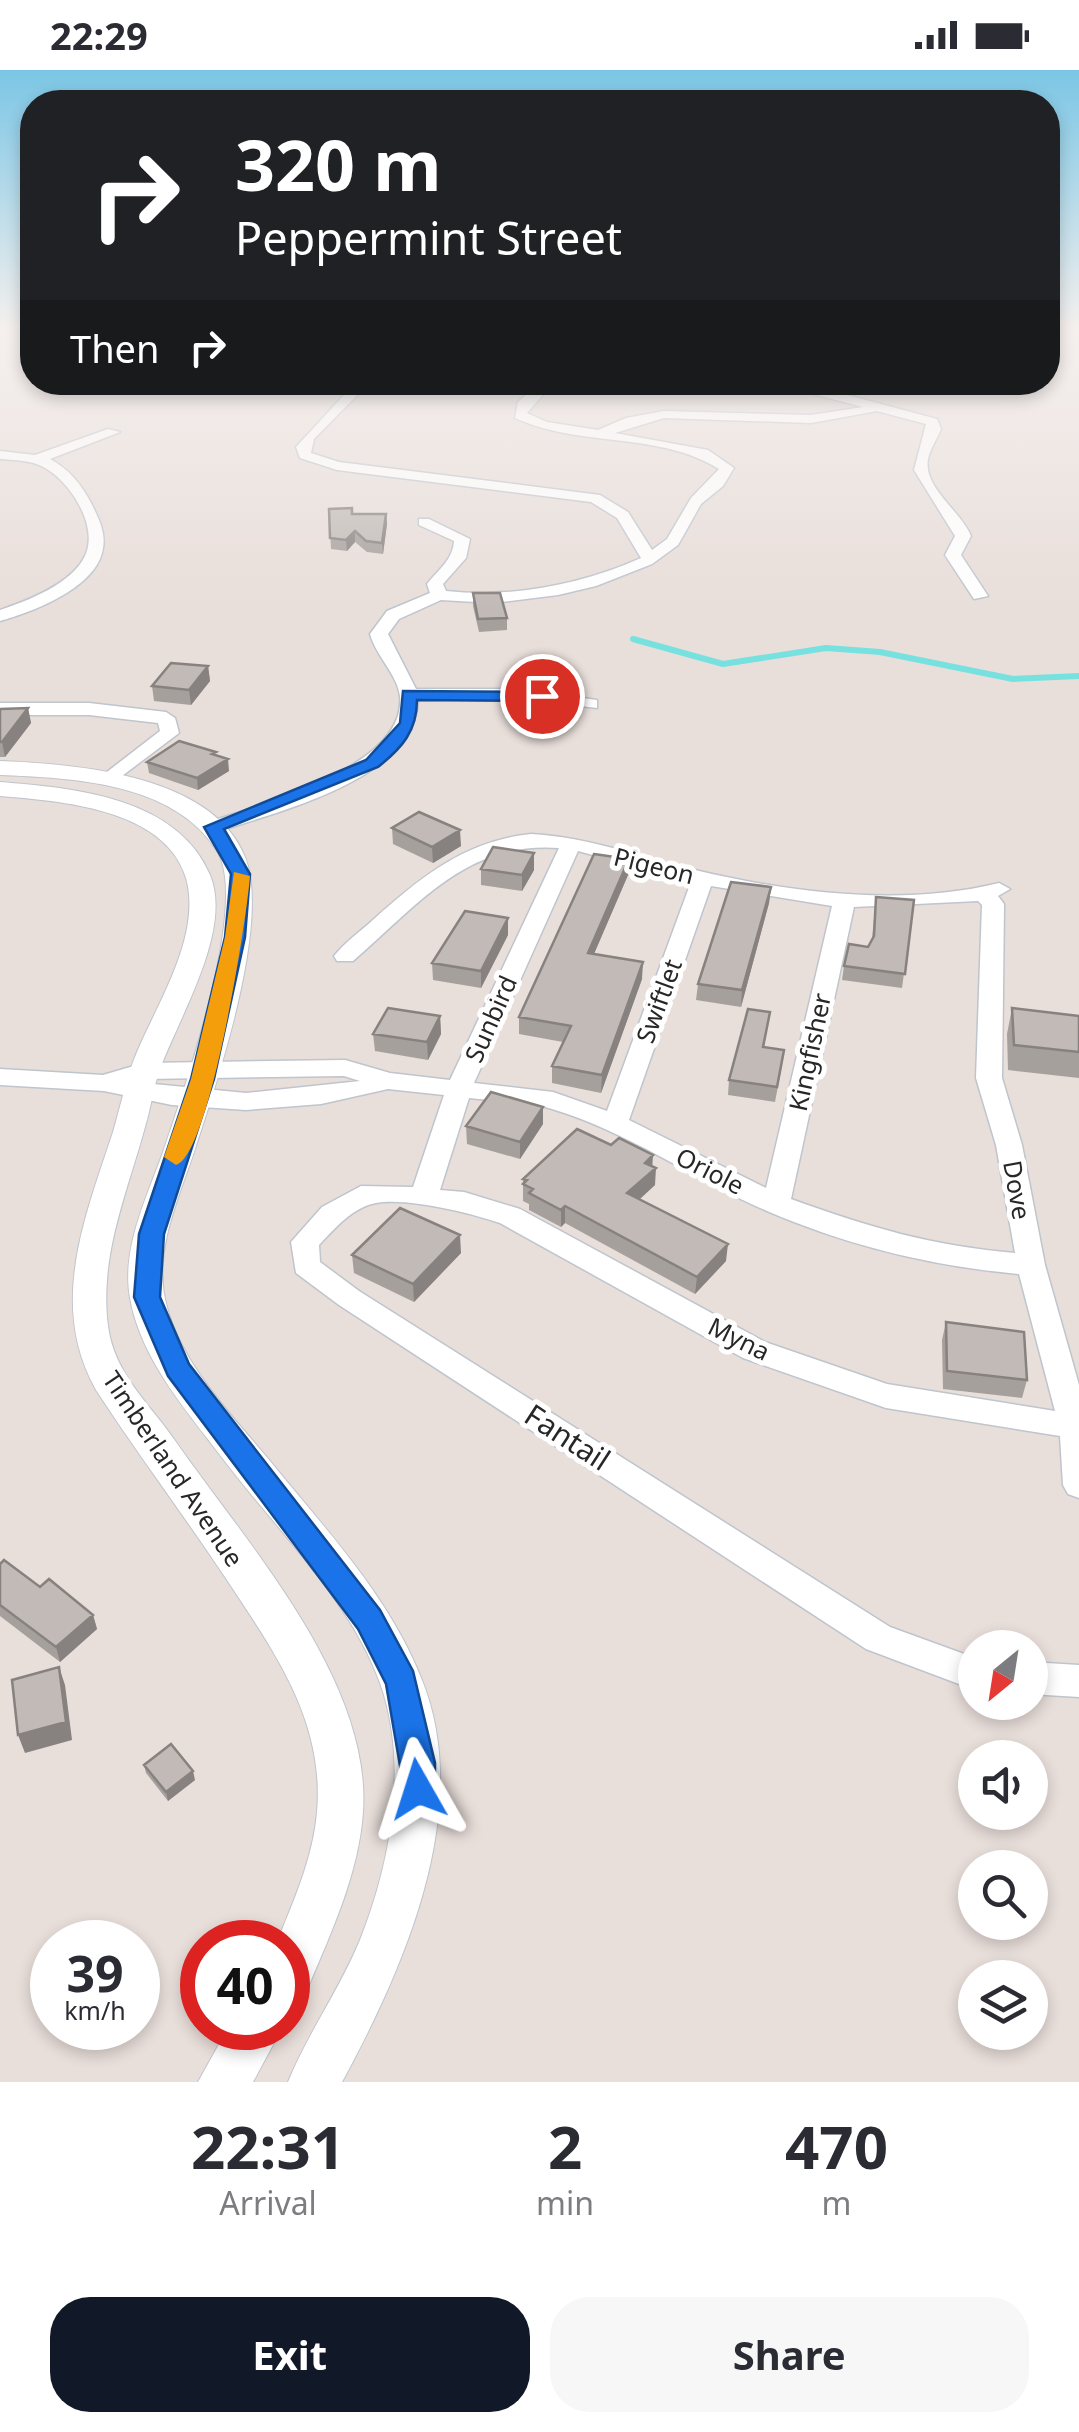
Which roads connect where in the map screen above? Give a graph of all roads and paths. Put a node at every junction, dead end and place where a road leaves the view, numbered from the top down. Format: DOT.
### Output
graph roads {
  1 [pos="325,422"];
  2 [pos="535,422"];
  3 [pos="628,422"];
  4 [pos="932,422"];
  5 [pos="114,432"];
  6 [pos="598,436"];
  7 [pos="0,455"];
  8 [pos="36,459"];
  9 [pos="424,522"];
  10 [pos="649,558"];
  11 [pos="439,595"];
  12 [pos="980,596"];
  13 [pos="0,616"];
  14 [pos="408,695"];
  15 [pos="591,704"];
  16 [pos="0,710"];
  17 [pos="0,768"];
  18 [pos="110,780"];
  19 [pos="0,788"];
  20 [pos="214,827"];
  21 [pos="570,846"];
  22 [pos="703,878"];
  23 [pos="992,891"];
  24 [pos="844,900"];
  25 [pos="345,956"];
  26 [pos="0,1077"];
  27 [pos="128,1082"];
  28 [pos="200,1084"];
  29 [pos="459,1089"];
  30 [pos="616,1124"];
  31 [pos="424,1196"];
  32 [pos="776,1204"];
  33 [pos="1031,1264"];
  34 [pos="1074,1426"];
  35 [pos="1079,1486"];
  36 [pos="958,1668"];
  37 [pos="1048,1679"];
  38 [pos="1079,1681"];
  39 [pos="310,1920"];
  40 [pos="244,2050"];
  41 [pos="224,2082"];
  42 [pos="314,2082"];
  1 -- 10 [label="street"];
  2 -- 6 [label="street"];
  3 -- 6 [label="street"];
  4 -- 12 [label="street"];
  5 -- 8 [label="street"];
  6 -- 10 [label="street"];
  7 -- 8 [label="street"];
  8 -- 13 [label="street"];
  9 -- 11 [label="street"];
  10 -- 11 [label="street"];
  11 -- 14 [label="street"];
  14 -- 15 [label="street"];
  14 -- 20 [label="street"];
  16 -- 18 [label="street"];
  17 -- 18 [label="street"];
  18 -- 20 [label="street"];
  19 -- 27 [label="street, Timberland Avenue"];
  20 -- 28 [label="street"];
  21 -- 22 [label="street, Pigeon"];
  21 -- 25 [label="street, Pigeon"];
  21 -- 29 [label="street, Sunbird"];
  22 -- 24 [label="street, Pigeon"];
  22 -- 30 [label="street, Swiftlet"];
  23 -- 24 [label="street, Pigeon"];
  23 -- 33 [label="street, Dove"];
  24 -- 32 [label="street, Kingfisher"];
  26 -- 27 [label="street"];
  27 -- 28 [label="street"];
  27 -- 39 [label="street, Timberland Avenue"];
  28 -- 29 [label="street, Oriole"];
  28 -- 42 [label="street"];
  29 -- 30 [label="street, Oriole"];
  29 -- 31 [label="street, Sunbird"];
  30 -- 32 [label="street, Oriole"];
  31 -- 34 [label="street, Myna"];
  31 -- 36 [label="street, Fantail"];
  32 -- 33 [label="street, Oriole"];
  33 -- 34 [label="street, Dove"];
  34 -- 35 [label="street, Dove"];
  37 -- 38 [label="street"];
  40 -- 41 [label="street"];
}
